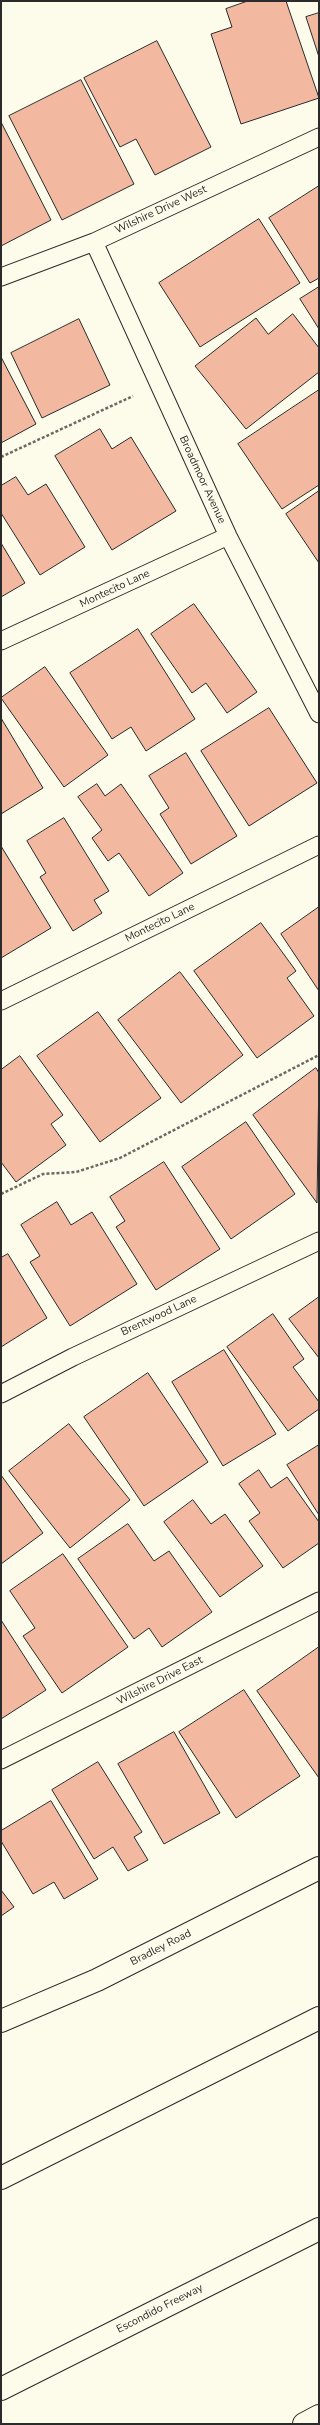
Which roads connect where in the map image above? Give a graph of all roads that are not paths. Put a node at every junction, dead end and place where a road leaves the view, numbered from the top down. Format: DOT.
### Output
graph roads {
  1 [pos="319,137"];
  2 [pos="94,242"];
  3 [pos="1,277"];
  4 [pos="228,536"];
  5 [pos="1,641"];
  6 [pos="319,714"];
  7 [pos="319,845"];
  8 [pos="1,1001"];
  9 [pos="319,1241"];
  10 [pos="1,1394"];
  11 [pos="319,1601"];
  12 [pos="1,1760"];
  13 [pos="319,1868"];
  14 [pos="319,2018"];
  15 [pos="1,2021"];
  16 [pos="1,2178"];
  17 [pos="319,2229"];
  18 [pos="147,2316"];
  19 [pos="1,2389"];
  20 [pos="1,2404"];
  21 [pos="319,2416"];
  22 [pos="304,2424"];
  1 -- 2 [label="lane, Wilshire Drive West"];
  2 -- 3 [label="lane, Wilshire Drive West"];
  2 -- 4 [label="lane, Broadmoor Avenue"];
  4 -- 5 [label="lane, Montecito Lane"];
  4 -- 6 [label="lane, Broadmoor Avenue"];
  7 -- 8 [label="lane, Montecito Lane"];
  9 -- 10 [label="lane, Brentwood Lane"];
  11 -- 12 [label="lane, Wilshire Drive East"];
  13 -- 15 [label="main road, Bradley Road"];
  14 -- 16 [label="main road"];
  17 -- 18 [label="main road, Escondido Freeway"];
  18 -- 19 [label="main road, Escondido Freeway"];
  18 -- 20 [label="main road"];
  21 -- 22 [label="main road"];
}
